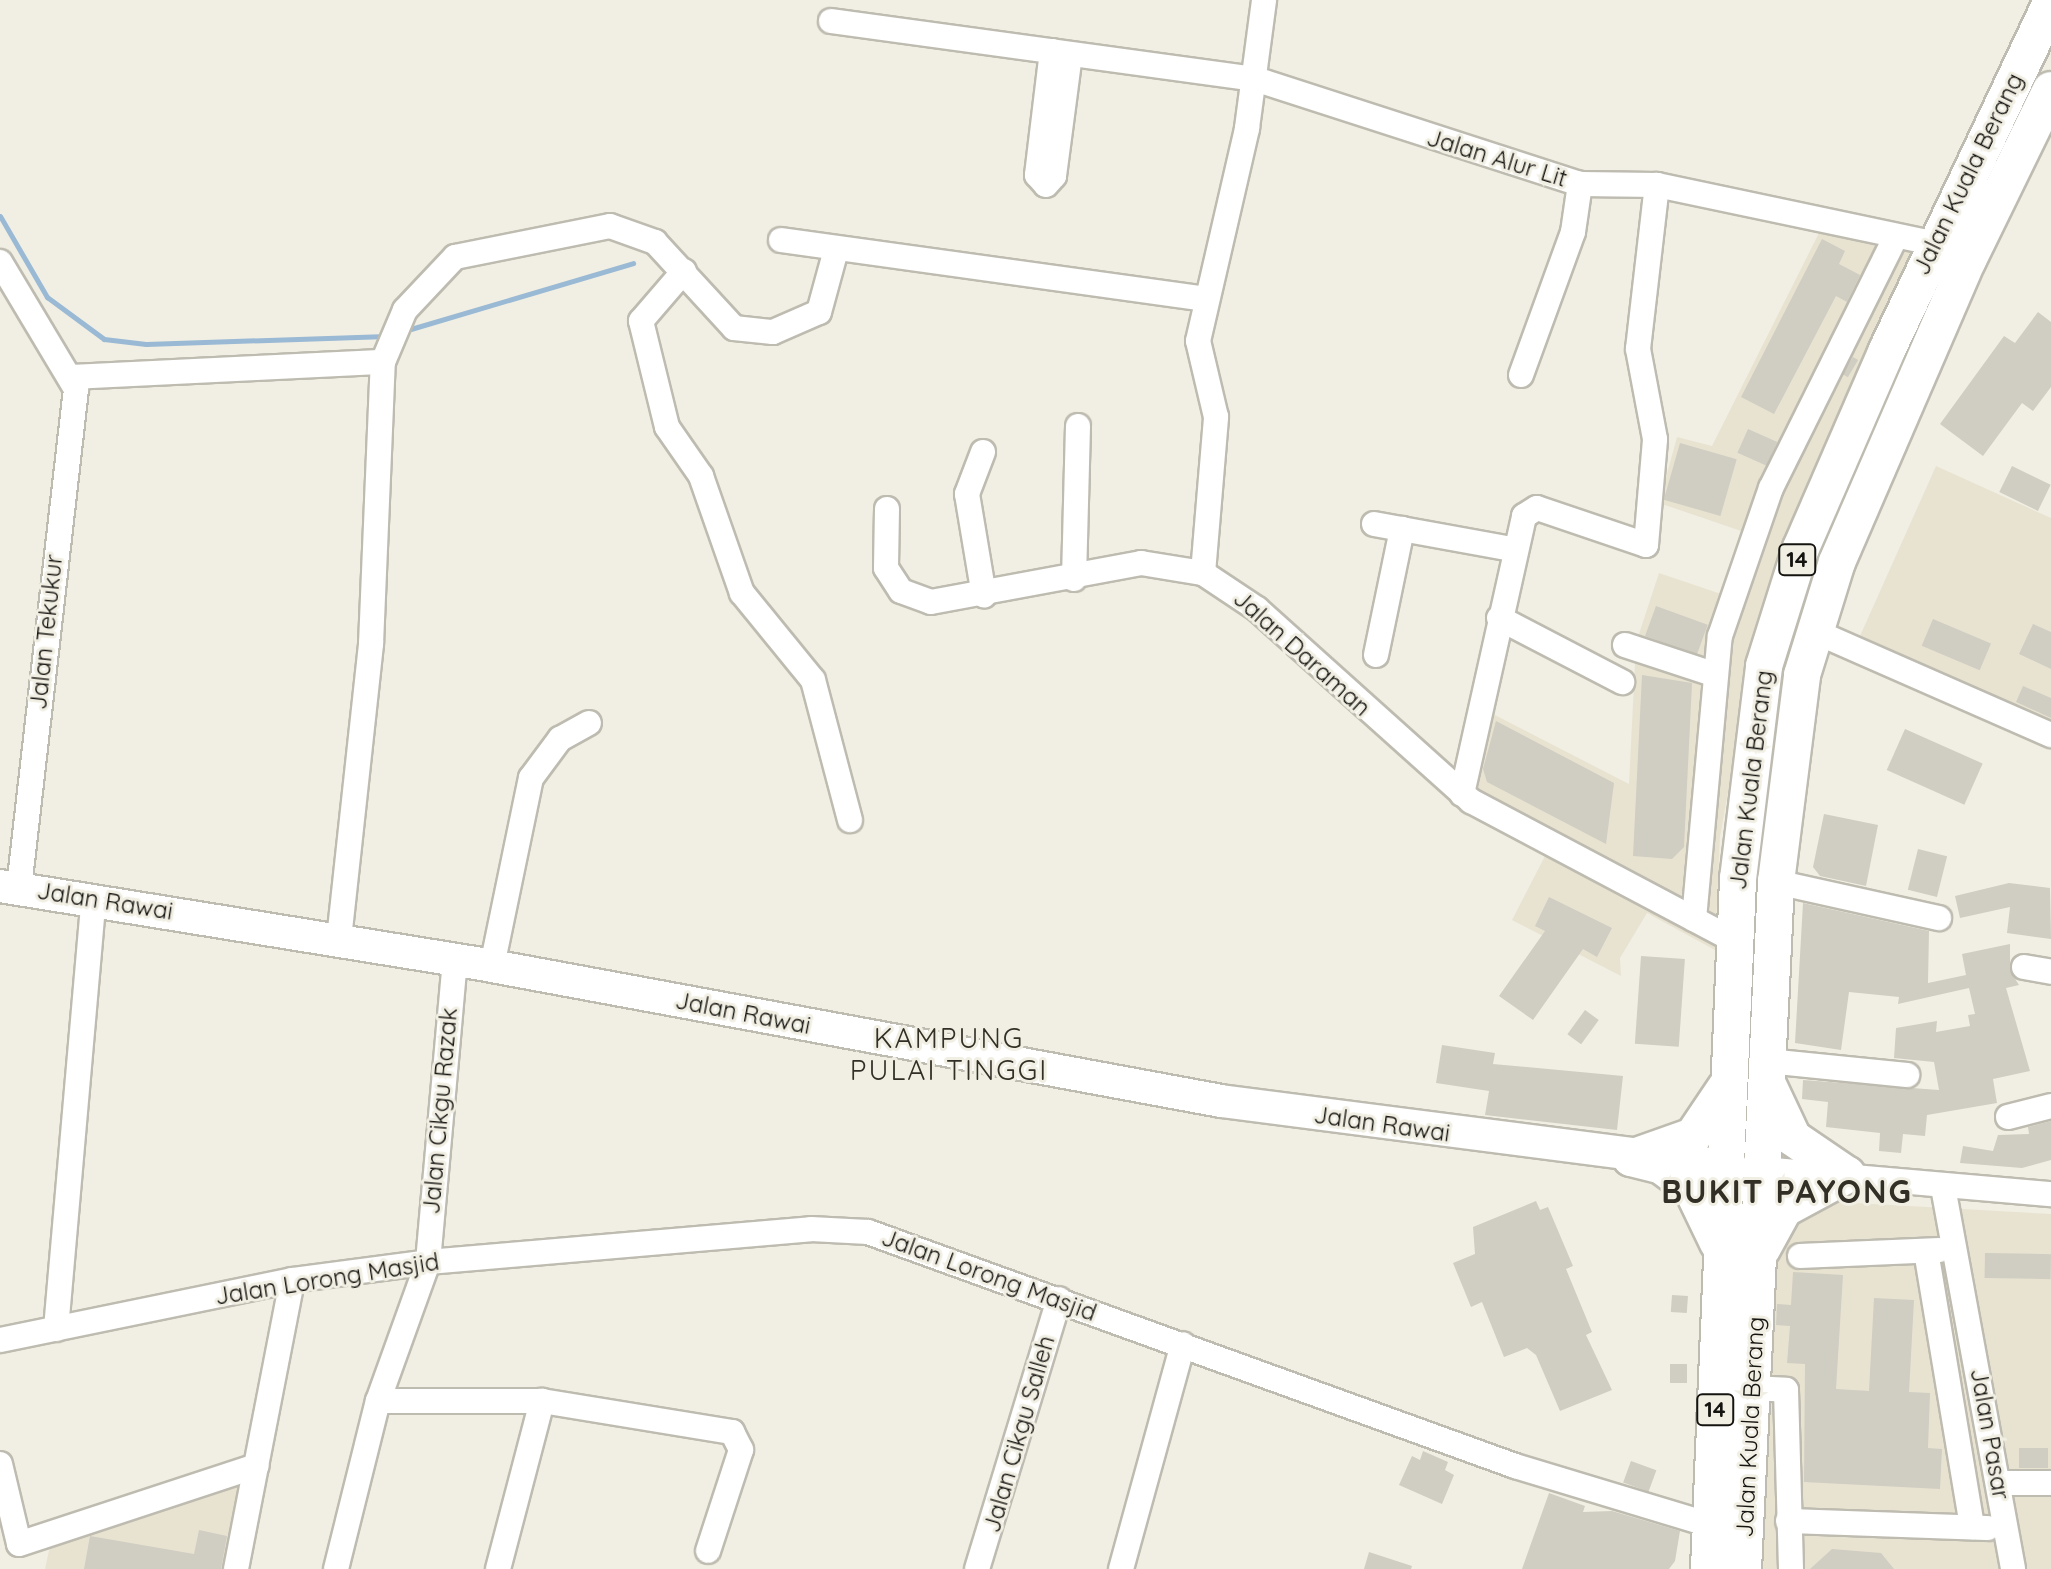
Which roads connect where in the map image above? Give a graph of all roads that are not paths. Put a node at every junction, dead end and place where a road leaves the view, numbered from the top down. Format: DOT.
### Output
graph roads {
  1 [pos="1264,0"];
  2 [pos="2051,3"];
  3 [pos="831,21"];
  4 [pos="1255,79"];
  5 [pos="2051,90"];
  6 [pos="1580,184"];
  7 [pos="1657,185"];
  8 [pos="1896,236"];
  9 [pos="781,240"];
  10 [pos="1933,243"];
  11 [pos="836,250"];
  12 [pos="0,262"];
  13 [pos="684,271"];
  14 [pos="1207,299"];
  15 [pos="1850,331"];
  16 [pos="1887,350"];
  17 [pos="383,362"];
  18 [pos="1521,375"];
  19 [pos="73,377"];
  20 [pos="1078,426"];
  21 [pos="983,452"];
  22 [pos="887,509"];
  23 [pos="1374,524"];
  24 [pos="1402,529"];
  25 [pos="1512,549"];
  26 [pos="1203,573"];
  27 [pos="1074,579"];
  28 [pos="984,596"];
  29 [pos="1499,618"];
  30 [pos="1814,631"];
  31 [pos="1625,645"];
  32 [pos="1376,655"];
  33 [pos="1713,674"];
  34 [pos="1622,682"];
  35 [pos="589,723"];
  36 [pos="2051,735"];
  37 [pos="1462,794"];
  38 [pos="850,820"];
  39 [pos="1776,882"];
  40 [pos="9,887"];
  41 [pos="94,898"];
  42 [pos="1939,918"];
  43 [pos="1694,919"];
  44 [pos="339,939"];
  45 [pos="1735,941"];
  46 [pos="455,960"];
  47 [pos="492,966"];
  48 [pos="2024,967"];
  49 [pos="2051,972"];
  50 [pos="1767,1070"];
  51 [pos="1907,1075"];
  52 [pos="1729,1078"];
  53 [pos="2051,1106"];
  54 [pos="2008,1117"];
  55 [pos="1631,1158"];
  56 [pos="1725,1166"];
  57 [pos="1763,1169"];
  58 [pos="1847,1175"];
  59 [pos="1951,1188"];
  60 [pos="2051,1194"];
  61 [pos="1953,1249"];
  62 [pos="1926,1251"];
  63 [pos="1721,1252"];
  64 [pos="1760,1254"];
  65 [pos="1800,1256"];
  66 [pos="428,1262"];
  67 [pos="292,1280"];
  68 [pos="1059,1299"];
  69 [pos="1967,1300"];
  70 [pos="56,1329"];
  71 [pos="0,1340"];
  72 [pos="1183,1344"];
  73 [pos="1752,1388"];
  74 [pos="378,1401"];
  75 [pos="542,1401"];
  76 [pos="0,1464"];
  77 [pos="256,1466"];
  78 [pos="1998,1483"];
  79 [pos="2051,1483"];
  80 [pos="1788,1521"];
  81 [pos="1711,1525"];
  82 [pos="1972,1527"];
  83 [pos="2006,1529"];
  84 [pos="708,1551"];
  85 [pos="236,1569"];
  86 [pos="336,1569"];
  87 [pos="498,1569"];
  88 [pos="977,1569"];
  89 [pos="1121,1569"];
  90 [pos="1709,1569"];
  91 [pos="1743,1569"];
  92 [pos="1791,1569"];
  93 [pos="2013,1569"];
  1 -- 4 [label="street"];
  2 -- 10 [label="highway, Jalan Kuala Berang / 14"];
  3 -- 4 [label="street, Jalan Alur Lit"];
  4 -- 6 [label="street, Jalan Alur Lit"];
  4 -- 14 [label="street"];
  5 -- 30 [label="highway, Jalan Kuala Berang / 14"];
  6 -- 7 [label="street, Jalan Alur Lit"];
  6 -- 18 [label="street"];
  7 -- 8 [label="street, Jalan Alur Lit"];
  7 -- 25 [label="street"];
  8 -- 10 [label="street, Jalan Alur Lit"];
  8 -- 15 [label="street"];
  9 -- 11 [label="street"];
  10 -- 16 [label="highway, Jalan Kuala Berang / 14"];
  11 -- 13 [label="street"];
  11 -- 14 [label="street"];
  12 -- 19 [label="street"];
  13 -- 17 [label="street"];
  13 -- 38 [label="street"];
  14 -- 26 [label="street"];
  15 -- 16 [label="street"];
  15 -- 33 [label="street"];
  16 -- 45 [label="highway, Jalan Kuala Berang / 14"];
  17 -- 19 [label="street"];
  17 -- 44 [label="street"];
  19 -- 40 [label="street, Jalan Tekukur"];
  20 -- 27 [label="street"];
  21 -- 28 [label="street"];
  22 -- 28 [label="street, Jalan Daraman"];
  23 -- 24 [label="street"];
  24 -- 25 [label="street"];
  24 -- 32 [label="street"];
  25 -- 29 [label="street"];
  26 -- 27 [label="street, Jalan Daraman"];
  26 -- 37 [label="street, Jalan Daraman"];
  27 -- 28 [label="street, Jalan Daraman"];
  29 -- 34 [label="street"];
  29 -- 37 [label="street"];
  30 -- 36 [label="street"];
  30 -- 39 [label="highway, Jalan Kuala Berang / 14"];
  31 -- 33 [label="street"];
  33 -- 43 [label="street"];
  35 -- 47 [label="street"];
  37 -- 43 [label="street, Jalan Daraman"];
  39 -- 42 [label="street"];
  39 -- 50 [label="highway, Jalan Kuala Berang / 14"];
  40 -- 41 [label="main road, Jalan Rawai"];
  41 -- 44 [label="main road, Jalan Rawai"];
  41 -- 70 [label="street"];
  43 -- 45 [label="street, Jalan Daraman"];
  44 -- 46 [label="main road, Jalan Rawai"];
  45 -- 52 [label="highway, Jalan Kuala Berang / 14"];
  46 -- 47 [label="main road, Jalan Rawai"];
  46 -- 66 [label="street, Jalan Cikgu Razak"];
  47 -- 55 [label="main road, Jalan Rawai"];
  48 -- 49 [label="street"];
  50 -- 51 [label="street"];
  50 -- 57 [label="highway, Jalan Kuala Berang / 14"];
  50 -- 58 [label="highway"];
  52 -- 55 [label="highway"];
  52 -- 56 [label="highway, Jalan Kuala Berang / 14"];
  53 -- 54 [label="street"];
  55 -- 56 [label="main road, Jalan Rawai"];
  55 -- 63 [label="highway"];
  56 -- 57 [label="street"];
  56 -- 63 [label="highway, Jalan Kuala Berang / 14"];
  57 -- 58 [label="street"];
  57 -- 64 [label="highway, Jalan Kuala Berang / 14"];
  58 -- 59 [label="street"];
  58 -- 64 [label="highway"];
  59 -- 60 [label="street"];
  59 -- 61 [label="street, Jalan Pasar"];
  59 -- 69 [label="street, Jalan Pasar"];
  61 -- 62 [label="street"];
  61 -- 69 [label="street, Jalan Pasar"];
  62 -- 65 [label="street"];
  62 -- 82 [label="street"];
  63 -- 81 [label="highway, Jalan Kuala Berang / 14"];
  64 -- 73 [label="highway, Jalan Kuala Berang / 14"];
  66 -- 67 [label="street, Jalan Lorong Masjid"];
  66 -- 68 [label="street, Jalan Lorong Masjid"];
  66 -- 74 [label="street, Jalan Cikgu Razak"];
  67 -- 70 [label="street, Jalan Lorong Masjid"];
  67 -- 77 [label="street"];
  68 -- 72 [label="street, Jalan Lorong Masjid"];
  68 -- 88 [label="street, Jalan Cikgu Salleh"];
  69 -- 78 [label="street, Jalan Pasar"];
  70 -- 71 [label="street, Jalan Lorong Masjid"];
  72 -- 81 [label="street, Jalan Lorong Masjid"];
  72 -- 89 [label="street"];
  73 -- 80 [label="street"];
  73 -- 91 [label="highway, Jalan Kuala Berang / 14"];
  74 -- 75 [label="street"];
  74 -- 86 [label="street, Jalan Cikgu Razak"];
  75 -- 84 [label="street"];
  75 -- 87 [label="street"];
  76 -- 77 [label="street"];
  77 -- 85 [label="street"];
  78 -- 79 [label="street"];
  78 -- 83 [label="street, Jalan Pasar"];
  80 -- 82 [label="street"];
  80 -- 92 [label="street"];
  81 -- 90 [label="highway, Jalan Kuala Berang / 14"];
  82 -- 83 [label="street"];
  83 -- 93 [label="street, Jalan Pasar"];
}
